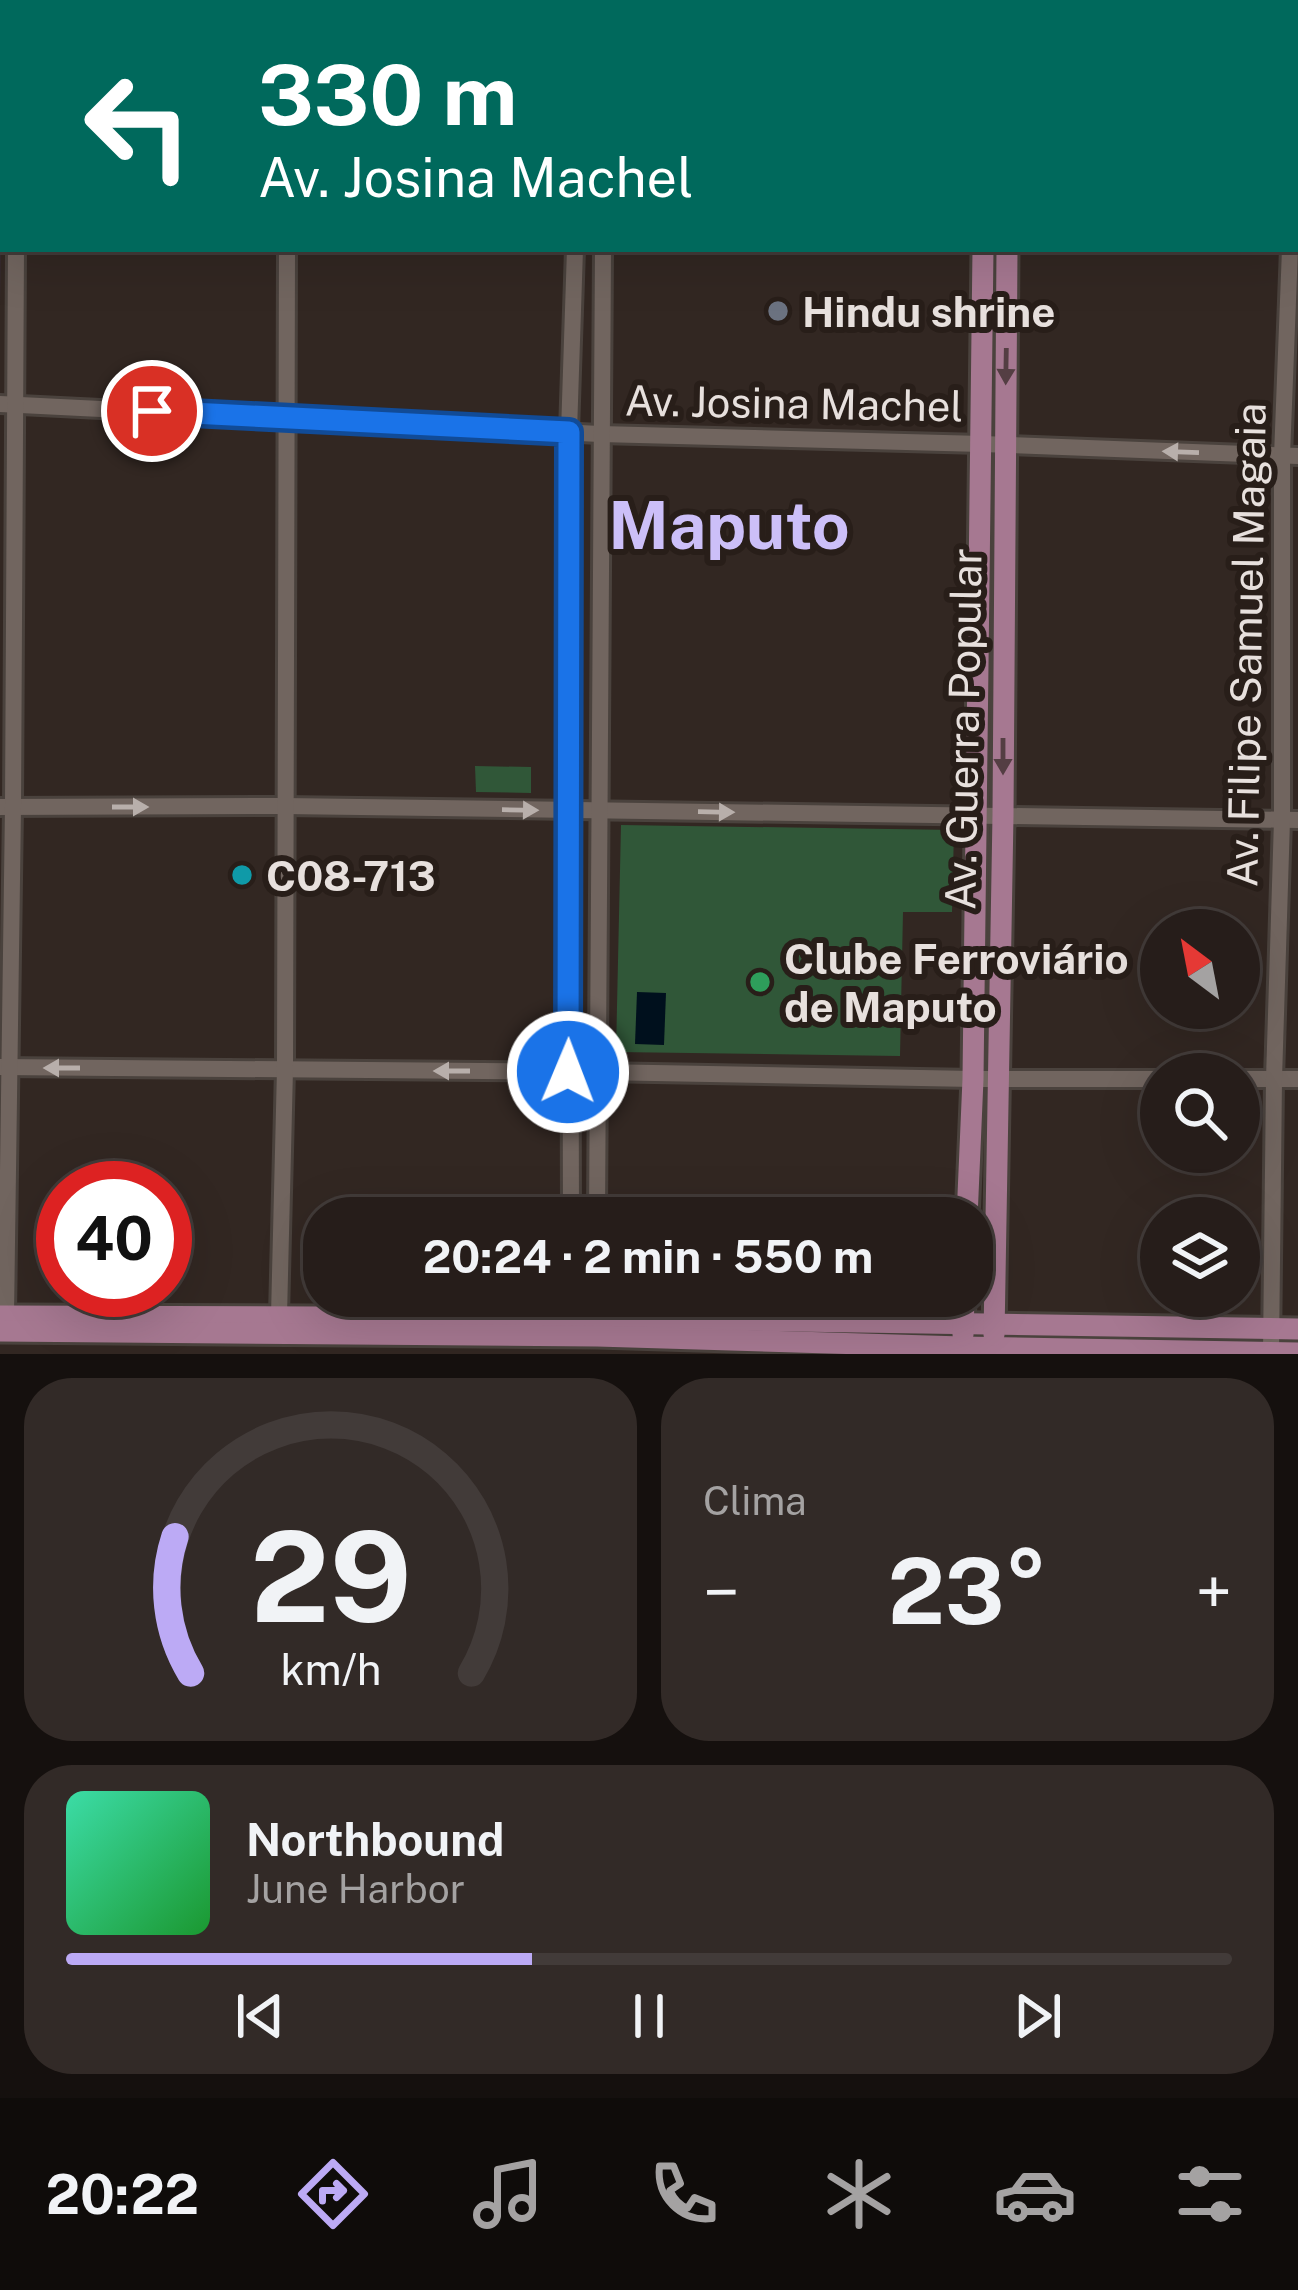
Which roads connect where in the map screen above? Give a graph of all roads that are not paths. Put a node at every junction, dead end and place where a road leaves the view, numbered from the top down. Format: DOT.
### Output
graph roads {
  1 [pos="16,252"];
  2 [pos="287,252"];
  3 [pos="574,252"];
  4 [pos="603,252"];
  5 [pos="983,252"];
  6 [pos="1007,252"];
  7 [pos="1290,252"];
  8 [pos="7,404"];
  9 [pos="289,417"];
  10 [pos="569,432"];
  11 [pos="600,434"];
  12 [pos="993,445"];
  13 [pos="1290,456"];
  14 [pos="284,806"];
  15 [pos="6,807"];
  16 [pos="571,811"];
  17 [pos="599,811"];
  18 [pos="977,815"];
  19 [pos="1003,815"];
  20 [pos="1290,820"];
  21 [pos="4,1067"];
  22 [pos="285,1070"];
  23 [pos="568,1072"];
  24 [pos="599,1072"];
  25 [pos="973,1079"];
  26 [pos="998,1079"];
  27 [pos="1140,1079"];
  28 [pos="1260,1079"];
  29 [pos="1274,1079"];
  30 [pos="1298,1079"];
  31 [pos="571,1197"];
  32 [pos="597,1197"];
  33 [pos="968,1197"];
  34 [pos="279,1316"];
  35 [pos="303,1316"];
  36 [pos="457,1317"];
  37 [pos="607,1317"];
  38 [pos="643,1317"];
  39 [pos="963,1317"];
  40 [pos="2,1321"];
  41 [pos="963,1324"];
  42 [pos="994,1324"];
  43 [pos="1298,1330"];
  44 [pos="1272,1341"];
  45 [pos="962,1351"];
  46 [pos="994,1351"];
  47 [pos="1298,1353"];
  1 -- 8 [label="street"];
  2 -- 9 [label="street"];
  3 -- 10 [label="street"];
  4 -- 11 [label="street"];
  5 -- 12 [label="main road, Av. Guerra Popular"];
  6 -- 12 [label="main road, Av. Guerra Popular, one-way"];
  7 -- 13 [label="street, Av. Filipe Samuel Magaia"];
  8 -- 9 [label="street, Av. Josina Machel"];
  8 -- 15 [label="street"];
  9 -- 10 [label="street, Av. Josina Machel"];
  9 -- 14 [label="street"];
  10 -- 11 [label="street, Av. Josina Machel"];
  10 -- 16 [label="street"];
  11 -- 12 [label="street, Av. Josina Machel"];
  11 -- 17 [label="street"];
  13 -- 12 [label="street, Av. Josina Machel, one-way"];
  12 -- 18 [label="main road, Av. Guerra Popular"];
  12 -- 19 [label="main road, Av. Guerra Popular, one-way"];
  13 -- 20 [label="street, Av. Filipe Samuel Magaia"];
  15 -- 14 [label="street, one-way"];
  14 -- 16 [label="street, one-way"];
  14 -- 22 [label="street"];
  15 -- 21 [label="street"];
  16 -- 17 [label="street"];
  16 -- 23 [label="street"];
  17 -- 18 [label="street, one-way"];
  17 -- 24 [label="street"];
  18 -- 19 [label="street"];
  18 -- 25 [label="main road, Av. Guerra Popular"];
  19 -- 20 [label="street"];
  19 -- 26 [label="main road, Av. Guerra Popular"];
  20 -- 29 [label="street, Av. Filipe Samuel Magaia"];
  22 -- 21 [label="street, one-way"];
  21 -- 40 [label="street"];
  23 -- 22 [label="street, one-way"];
  22 -- 34 [label="street"];
  23 -- 24 [label="street"];
  23 -- 31 [label="street"];
  24 -- 25 [label="street"];
  24 -- 32 [label="street"];
  25 -- 26 [label="street"];
  25 -- 33 [label="main road, Av. Guerra Popular"];
  26 -- 27 [label="street"];
  26 -- 42 [label="main road, Av. Guerra Popular"];
  28 -- 29 [label="street"];
  29 -- 30 [label="street"];
  29 -- 44 [label="street, Av. Filipe Samuel Magaia"];
  34 -- 35 [label="main road"];
  34 -- 40 [label="main road"];
  36 -- 40 [label="main road"];
  37 -- 45 [label="main road"];
  38 -- 41 [label="main road"];
  39 -- 41 [label="main road"];
  41 -- 42 [label="main road"];
  41 -- 45 [label="main road"];
  42 -- 44 [label="main road"];
  42 -- 46 [label="main road, Av. Guerra Popular"];
  43 -- 44 [label="main road"];
  44 -- 46 [label="main road"];
  44 -- 47 [label="main road"];
  45 -- 46 [label="main road"];
}
